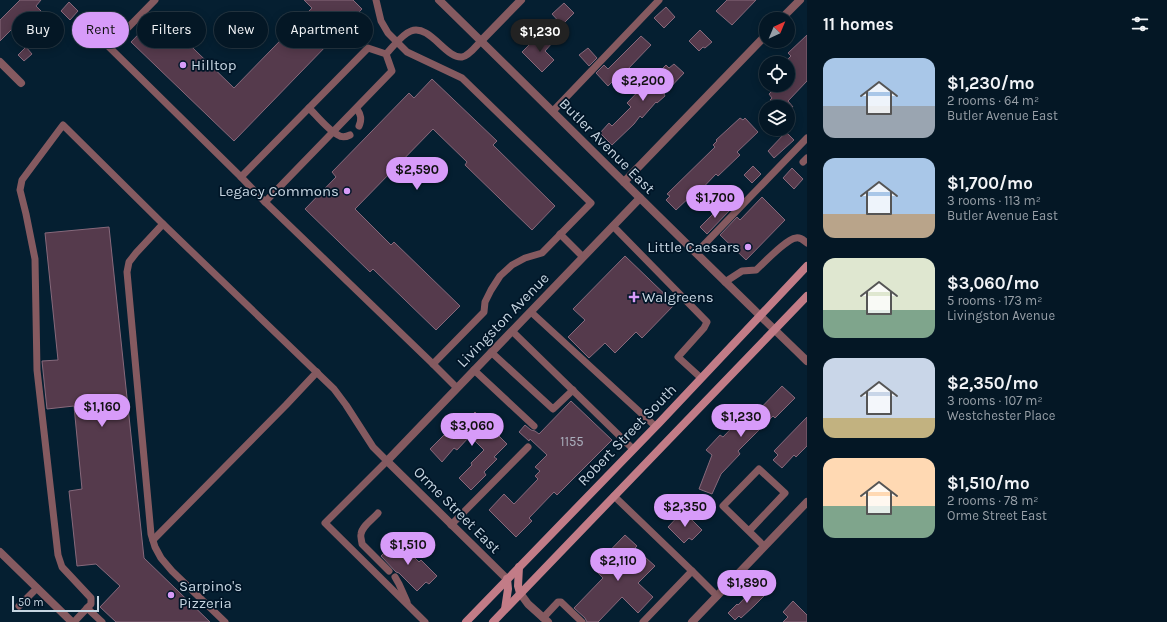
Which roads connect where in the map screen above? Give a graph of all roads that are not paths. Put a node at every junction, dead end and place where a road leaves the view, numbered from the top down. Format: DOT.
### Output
graph roads {
  1 [pos="156,0"];
  2 [pos="376,0"];
  3 [pos="439,0"];
  4 [pos="521,0"];
  5 [pos="659,0"];
  6 [pos="800,0"];
  7 [pos="788,12"];
  8 [pos="481,41"];
  9 [pos="398,42"];
  10 [pos="759,42"];
  11 [pos="386,54"];
  12 [pos="0,62"];
  13 [pos="21,83"];
  14 [pos="308,108"];
  15 [pos="356,109"];
  16 [pos="553,110"];
  17 [pos="359,126"];
  18 [pos="333,132"];
  19 [pos="350,135"];
  20 [pos="807,138"];
  21 [pos="241,177"];
  22 [pos="624,182"];
  23 [pos="640,198"];
  24 [pos="265,202"];
  25 [pos="163,224"];
  26 [pos="613,226"];
  27 [pos="560,234"];
  28 [pos="807,243"];
  29 [pos="696,253"];
  30 [pos="583,257"];
  31 [pos="807,266"];
  32 [pos="725,282"];
  33 [pos="807,296"];
  34 [pos="531,312"];
  35 [pos="760,316"];
  36 [pos="774,330"];
  37 [pos="512,331"];
  38 [pos="491,352"];
  39 [pos="807,361"];
  40 [pos="433,364"];
  41 [pos="474,370"];
  42 [pos="316,372"];
  43 [pos="701,378"];
  44 [pos="457,388"];
  45 [pos="573,390"];
  46 [pos="534,426"];
  47 [pos="655,426"];
  48 [pos="528,447"];
  49 [pos="633,449"];
  50 [pos="387,461"];
  51 [pos="614,496"];
  52 [pos="807,502"];
  53 [pos="378,513"];
  54 [pos="451,525"];
  55 [pos="749,531"];
  56 [pos="152,540"];
  57 [pos="764,546"];
  58 [pos="0,552"];
  59 [pos="519,567"];
  60 [pos="389,571"];
  61 [pos="692,571"];
  62 [pos="395,577"];
  63 [pos="507,579"];
  64 [pos="37,588"];
  65 [pos="520,593"];
  66 [pos="717,596"];
  67 [pos="19,606"];
  68 [pos="409,606"];
  69 [pos="87,608"];
  70 [pos="504,610"];
  71 [pos="545,620"];
  72 [pos="69,621"];
  73 [pos="102,622"];
  74 [pos="225,622"];
  75 [pos="425,622"];
  76 [pos="466,622"];
  77 [pos="493,622"];
  78 [pos="582,622"];
  79 [pos="643,622"];
  80 [pos="692,622"];
  1 -- 21 [label="lane"];
  2 -- 9 [label="lane"];
  3 -- 8 [label="street, Butler Avenue East"];
  4 -- 8 [label="street"];
  5 -- 16 [label="lane"];
  6 -- 7 [label="street"];
  8 -- 9 [label="lane"];
  8 -- 16 [label="street, Butler Avenue East"];
  9 -- 11 [label="lane"];
  9 -- 27 [label="lane"];
  10 -- 22 [label="street"];
  11 -- 14 [label="lane"];
  11 -- 15 [label="lane"];
  12 -- 13 [label="street"];
  14 -- 18 [label="lane"];
  14 -- 21 [label="lane"];
  15 -- 17 [label="lane"];
  15 -- 18 [label="lane"];
  16 -- 22 [label="street, Butler Avenue East"];
  18 -- 19 [label="lane"];
  18 -- 24 [label="lane"];
  20 -- 29 [label="lane"];
  21 -- 24 [label="lane"];
  22 -- 23 [label="street, Butler Avenue East"];
  23 -- 26 [label="street, Livingston Avenue"];
  23 -- 29 [label="street, Butler Avenue East"];
  24 -- 40 [label="lane"];
  25 -- 42 [label="lane"];
  25 -- 56 [label="lane"];
  25 -- 69 [label="lane"];
  26 -- 30 [label="street, Livingston Avenue"];
  26 -- 43 [label="lane"];
  27 -- 30 [label="lane"];
  27 -- 40 [label="lane"];
  28 -- 32 [label="lane"];
  29 -- 32 [label="street, Butler Avenue East"];
  30 -- 34 [label="street, Livingston Avenue"];
  31 -- 35 [label="main road, Robert Street South"];
  32 -- 35 [label="street, Butler Avenue East"];
  33 -- 36 [label="main road"];
  34 -- 37 [label="street, Livingston Avenue"];
  34 -- 47 [label="lane"];
  35 -- 36 [label="street, Butler Avenue East"];
  35 -- 43 [label="main road, Robert Street South"];
  36 -- 39 [label="street, Butler Avenue East"];
  36 -- 51 [label="main road"];
  37 -- 38 [label="street, Livingston Avenue"];
  37 -- 45 [label="lane"];
  38 -- 41 [label="street, Livingston Avenue"];
  38 -- 45 [label="lane"];
  40 -- 44 [label="lane"];
  41 -- 44 [label="street, Livingston Avenue"];
  41 -- 46 [label="lane"];
  42 -- 50 [label="lane"];
  42 -- 56 [label="lane"];
  43 -- 47 [label="main road, Robert Street South"];
  44 -- 50 [label="street, Livingston Avenue"];
  45 -- 49 [label="lane"];
  47 -- 49 [label="main road, Robert Street South"];
  48 -- 54 [label="lane"];
  49 -- 59 [label="main road, Robert Street South"];
  50 -- 54 [label="street, Orme Street East"];
  50 -- 68 [label="lane"];
  51 -- 61 [label="lane"];
  51 -- 65 [label="main road"];
  52 -- 57 [label="street"];
  53 -- 60 [label="lane"];
  54 -- 63 [label="street, Orme Street East"];
  55 -- 55 [label="lane"];
  55 -- 57 [label="lane"];
  56 -- 74 [label="lane"];
  57 -- 66 [label="street"];
  58 -- 64 [label="street"];
  59 -- 63 [label="main road, Robert Street South"];
  59 -- 65 [label="main road"];
  61 -- 66 [label="lane"];
  61 -- 79 [label="lane"];
  62 -- 68 [label="lane"];
  63 -- 70 [label="main road"];
  63 -- 76 [label="main road, Robert Street South"];
  64 -- 67 [label="lane"];
  64 -- 72 [label="street"];
  65 -- 70 [label="main road"];
  65 -- 71 [label="street"];
  66 -- 80 [label="street"];
  68 -- 75 [label="lane"];
  69 -- 72 [label="lane"];
  69 -- 73 [label="lane"];
  70 -- 77 [label="main road"];
  71 -- 78 [label="lane"];
}
